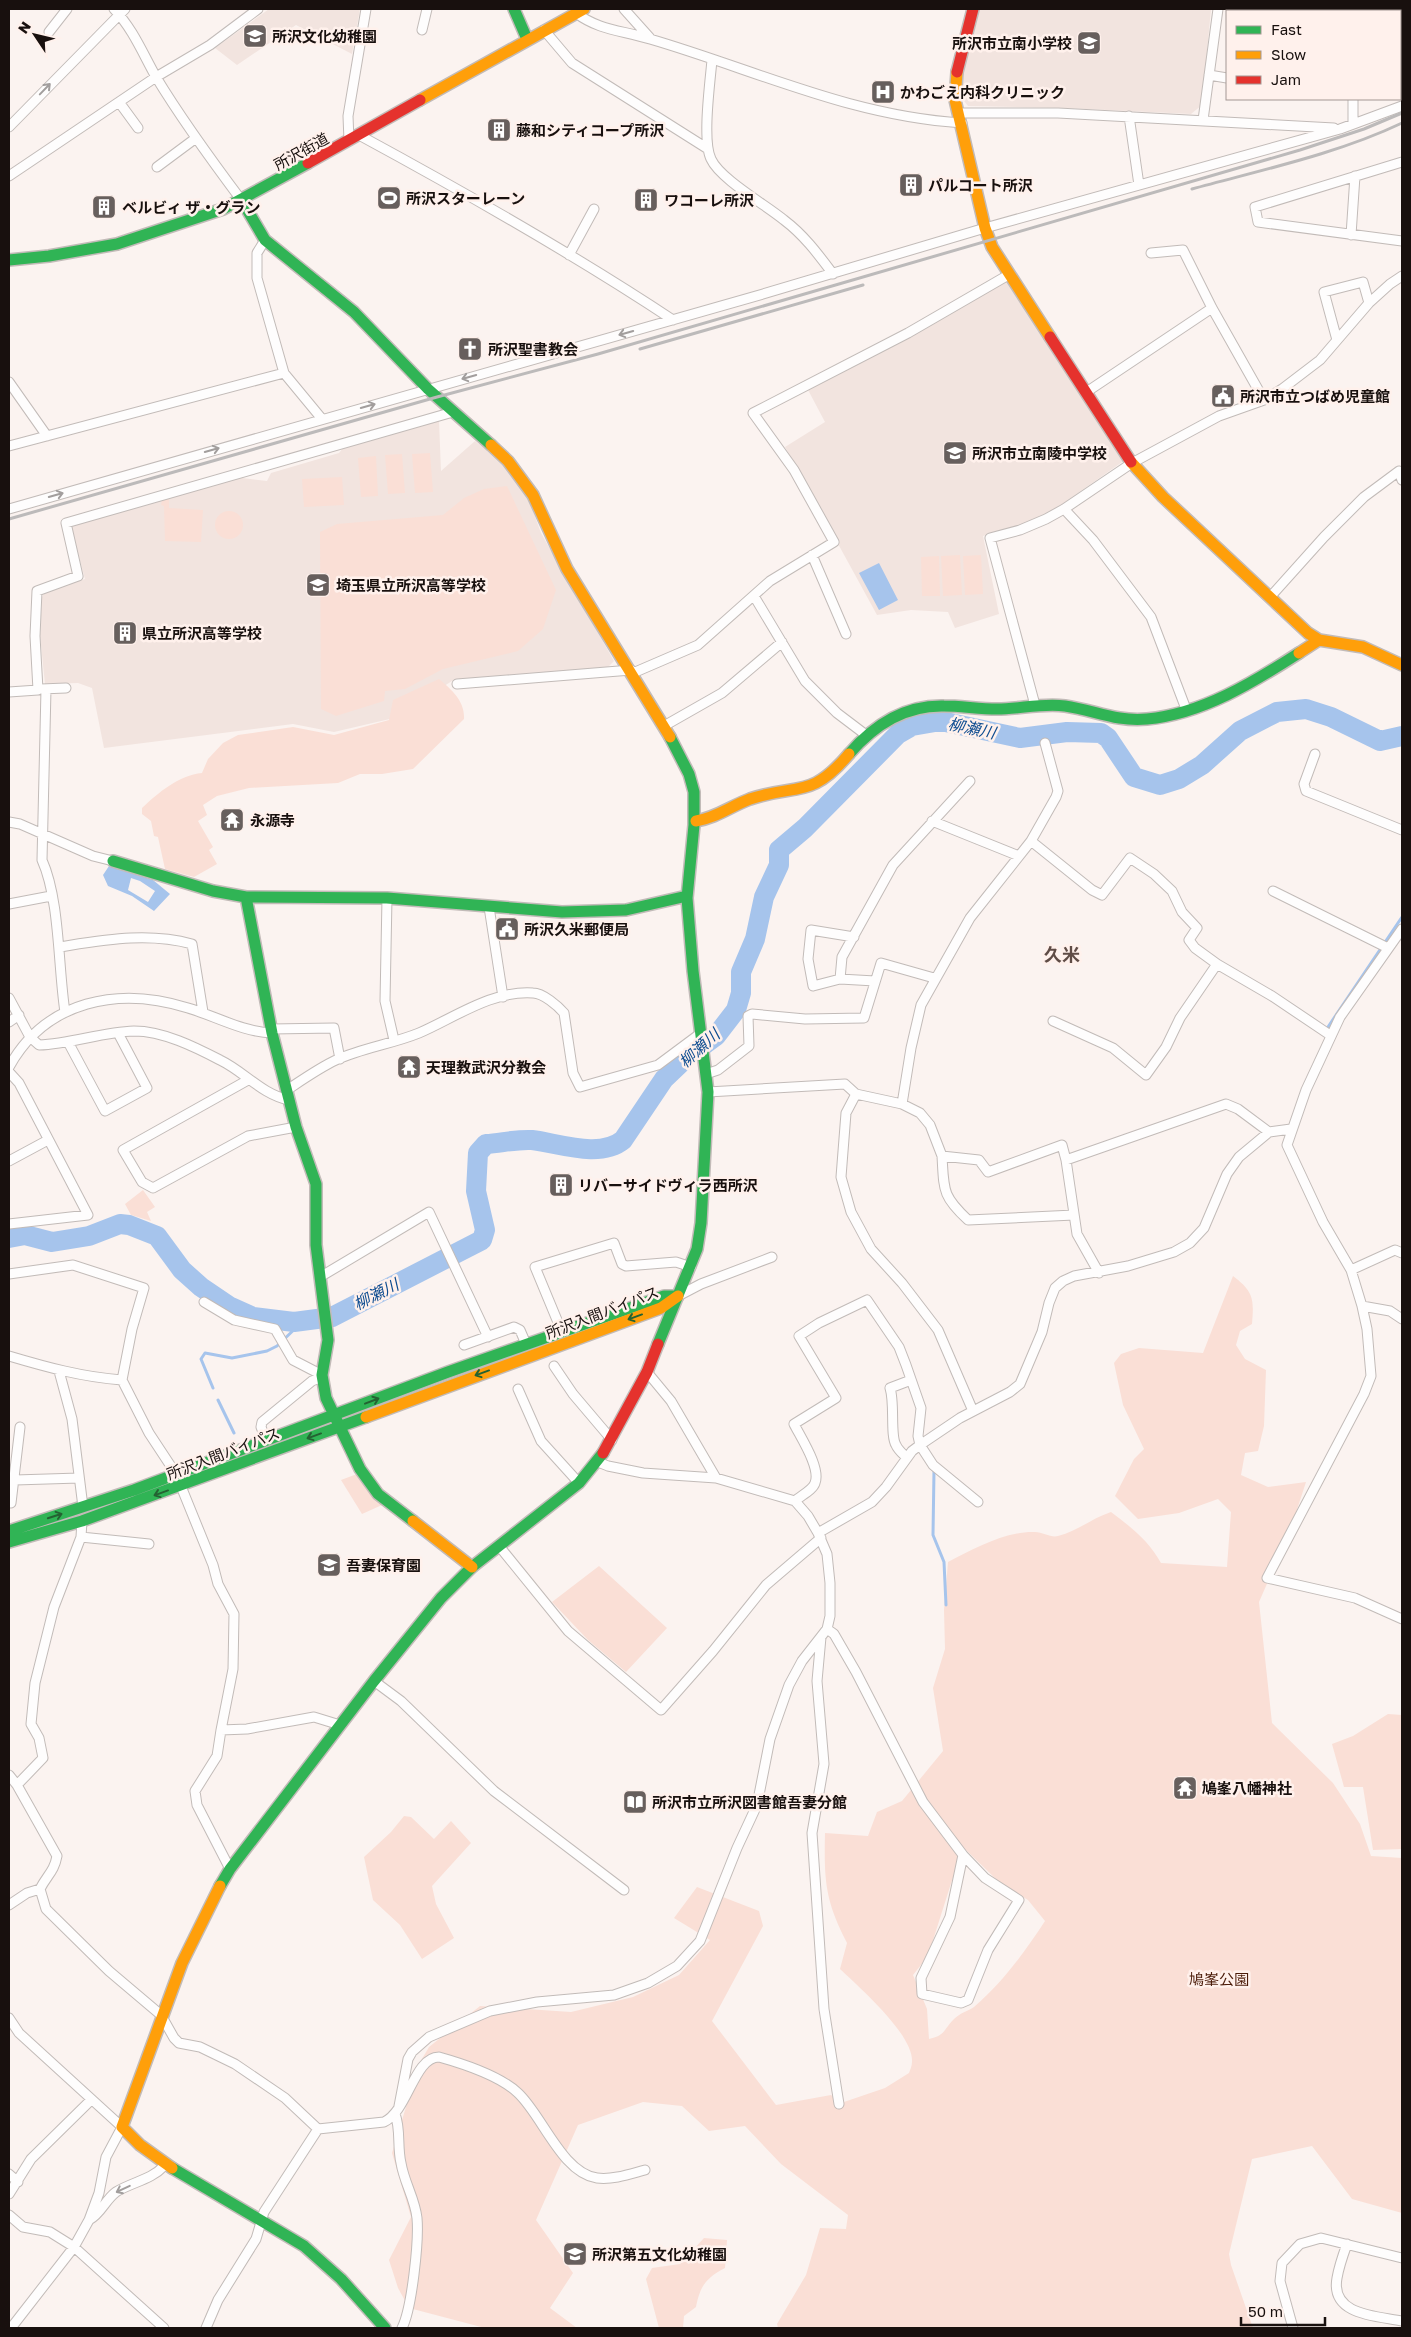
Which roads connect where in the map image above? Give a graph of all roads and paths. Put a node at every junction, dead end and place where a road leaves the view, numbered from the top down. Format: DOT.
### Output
graph roads {
  1 [pos="67,9"];
  2 [pos="258,9"];
  3 [pos="366,9"];
  4 [pos="427,9"];
  5 [pos="514,9"];
  6 [pos="624,9"];
  7 [pos="973,9"];
  8 [pos="1218,9"];
  9 [pos="119,11"];
  10 [pos="580,11"];
  11 [pos="422,30"];
  12 [pos="544,30"];
  13 [pos="49,32"];
  14 [pos="650,38"];
  15 [pos="527,39"];
  16 [pos="712,60"];
  17 [pos="1209,75"];
  18 [pos="156,77"];
  19 [pos="1226,78"];
  20 [pos="1353,100"];
  21 [pos="119,102"];
  22 [pos="1402,106"];
  23 [pos="1129,116"];
  24 [pos="961,118"];
  25 [pos="1203,120"];
  26 [pos="10,124"];
  27 [pos="1353,124"];
  28 [pos="138,128"];
  29 [pos="1340,129"];
  30 [pos="196,138"];
  31 [pos="354,138"];
  32 [pos="708,149"];
  33 [pos="1402,162"];
  34 [pos="157,167"];
  35 [pos="10,176"];
  36 [pos="1355,176"];
  37 [pos="1139,185"];
  38 [pos="242,201"];
  39 [pos="594,209"];
  40 [pos="985,228"];
  41 [pos="1351,235"];
  42 [pos="265,240"];
  43 [pos="1402,241"];
  44 [pos="1151,253"];
  45 [pos="569,255"];
  46 [pos="9,260"];
  47 [pos="833,274"];
  48 [pos="1010,274"];
  49 [pos="1402,276"];
  50 [pos="1369,303"];
  51 [pos="1212,308"];
  52 [pos="673,320"];
  53 [pos="1337,340"];
  54 [pos="284,373"];
  55 [pos="9,382"];
  56 [pos="428,389"];
  57 [pos="1088,391"];
  58 [pos="1264,400"];
  59 [pos="453,412"];
  60 [pos="322,419"];
  61 [pos="47,436"];
  62 [pos="9,446"];
  63 [pos="1132,463"];
  64 [pos="1402,480"];
  65 [pos="9,507"];
  66 [pos="1064,509"];
  67 [pos="812,555"];
  68 [pos="754,596"];
  69 [pos="1271,596"];
  70 [pos="846,634"];
  71 [pos="1319,640"];
  72 [pos="782,642"];
  73 [pos="1402,665"];
  74 [pos="632,672"];
  75 [pos="458,684"];
  76 [pos="66,688"];
  77 [pos="42,689"];
  78 [pos="9,692"];
  79 [pos="1035,705"];
  80 [pos="1186,709"];
  81 [pos="664,726"];
  82 [pos="866,736"];
  83 [pos="1045,743"];
  84 [pos="1315,754"];
  85 [pos="970,781"];
  86 [pos="696,821"];
  87 [pos="932,821"];
  88 [pos="9,822"];
  89 [pos="1402,830"];
  90 [pos="42,836"];
  91 [pos="1031,841"];
  92 [pos="1019,856"];
  93 [pos="113,861"];
  94 [pos="1273,891"];
  95 [pos="51,896"];
  96 [pos="687,896"];
  97 [pos="246,897"];
  98 [pos="387,898"];
  99 [pos="9,904"];
  100 [pos="489,907"];
  101 [pos="1402,930"];
  102 [pos="854,937"];
  103 [pos="59,948"];
  104 [pos="1388,948"];
  105 [pos="1217,964"];
  106 [pos="934,978"];
  107 [pos="840,979"];
  108 [pos="875,981"];
  109 [pos="503,996"];
  110 [pos="9,998"];
  111 [pos="65,1012"];
  112 [pos="203,1012"];
  113 [pos="18,1015"];
  114 [pos="1053,1021"];
  115 [pos="9,1022"];
  116 [pos="272,1031"];
  117 [pos="118,1033"];
  118 [pos="701,1035"];
  119 [pos="1330,1035"];
  120 [pos="30,1037"];
  121 [pos="394,1040"];
  122 [pos="68,1042"];
  123 [pos="340,1059"];
  124 [pos="9,1067"];
  125 [pos="9,1072"];
  126 [pos="706,1074"];
  127 [pos="248,1080"];
  128 [pos="708,1092"];
  129 [pos="856,1094"];
  130 [pos="288,1095"];
  131 [pos="902,1104"];
  132 [pos="296,1126"];
  133 [pos="1292,1128"];
  134 [pos="1268,1132"];
  135 [pos="48,1140"];
  136 [pos="942,1156"];
  137 [pos="1066,1160"];
  138 [pos="9,1161"];
  139 [pos="1074,1215"];
  140 [pos="9,1224"];
  141 [pos="1402,1253"];
  142 [pos="772,1257"];
  143 [pos="691,1266"];
  144 [pos="1351,1270"];
  145 [pos="1099,1273"];
  146 [pos="9,1274"];
  147 [pos="320,1277"];
  148 [pos="678,1296"];
  149 [pos="204,1302"];
  150 [pos="1362,1306"];
  151 [pos="1402,1318"];
  152 [pos="562,1332"];
  153 [pos="488,1337"];
  154 [pos="526,1344"];
  155 [pos="464,1345"];
  156 [pos="9,1356"];
  157 [pos="554,1366"];
  158 [pos="59,1370"];
  159 [pos="647,1372"];
  160 [pos="322,1376"];
  161 [pos="122,1380"];
  162 [pos="911,1380"];
  163 [pos="518,1388"];
  164 [pos="973,1411"];
  165 [pos="336,1421"];
  166 [pos="20,1427"];
  167 [pos="266,1440"];
  168 [pos="612,1440"];
  169 [pos="920,1445"];
  170 [pos="907,1458"];
  171 [pos="598,1462"];
  172 [pos="176,1474"];
  173 [pos="79,1478"];
  174 [pos="716,1478"];
  175 [pos="14,1480"];
  176 [pos="579,1483"];
  177 [pos="181,1485"];
  178 [pos="795,1501"];
  179 [pos="978,1502"];
  180 [pos="11,1503"];
  181 [pos="83,1507"];
  182 [pos="82,1521"];
  183 [pos="9,1531"];
  184 [pos="820,1536"];
  185 [pos="81,1537"];
  186 [pos="9,1542"];
  187 [pos="149,1544"];
  188 [pos="500,1546"];
  189 [pos="472,1567"];
  190 [pos="1402,1619"];
  191 [pos="824,1633"];
  192 [pos="374,1681"];
  193 [pos="340,1725"];
  194 [pos="221,1730"];
  195 [pos="9,1776"];
  196 [pos="17,1785"];
  197 [pos="963,1855"];
  198 [pos="230,1870"];
  199 [pos="40,1889"];
  200 [pos="624,1890"];
  201 [pos="9,1905"];
  202 [pos="161,2015"];
  203 [pos="9,2018"];
  204 [pos="92,2100"];
  205 [pos="839,2104"];
  206 [pos="397,2110"];
  207 [pos="122,2128"];
  208 [pos="318,2129"];
  209 [pos="164,2166"];
  210 [pos="645,2170"];
  211 [pos="9,2174"];
  212 [pos="18,2182"];
  213 [pos="9,2194"];
  214 [pos="9,2215"];
  215 [pos="89,2220"];
  216 [pos="262,2221"];
  217 [pos="1347,2244"];
  218 [pos="74,2247"];
  219 [pos="1402,2258"];
  220 [pos="1402,2321"];
  221 [pos="11,2328"];
  222 [pos="164,2328"];
  223 [pos="206,2328"];
  224 [pos="386,2328"];
  225 [pos="402,2328"];
  226 [pos="1293,2328"];
  1 -- 13 [label="street"];
  2 -- 18 [label="street"];
  3 -- 31 [label="street"];
  4 -- 11 [label="street"];
  5 -- 15 [label="street"];
  6 -- 14 [label="street"];
  7 -- 24 [label="street"];
  8 -- 17 [label="street"];
  9 -- 18 [label="street"];
  26 -- 9 [label="street, one-way"];
  10 -- 12 [label="street, 所沢街道"];
  10 -- 14 [label="street"];
  12 -- 15 [label="street, 所沢街道"];
  12 -- 32 [label="street"];
  14 -- 16 [label="street"];
  15 -- 31 [label="street, 所沢街道"];
  16 -- 24 [label="street"];
  16 -- 32 [label="street"];
  17 -- 19 [label="street"];
  17 -- 25 [label="street"];
  18 -- 21 [label="street"];
  18 -- 30 [label="street"];
  20 -- 27 [label="street"];
  21 -- 28 [label="street"];
  21 -- 35 [label="street"];
  22 -- 27 [label="street"];
  23 -- 24 [label="street"];
  23 -- 25 [label="street"];
  23 -- 37 [label="street"];
  24 -- 40 [label="street"];
  25 -- 29 [label="street"];
  27 -- 29 [label="street"];
  29 -- 37 [label="street"];
  30 -- 34 [label="street"];
  30 -- 38 [label="street"];
  31 -- 38 [label="street, 所沢街道"];
  31 -- 45 [label="street"];
  32 -- 47 [label="street"];
  33 -- 36 [label="street"];
  36 -- 41 [label="street"];
  36 -- 41 [label="street"];
  37 -- 40 [label="street"];
  38 -- 42 [label="street"];
  38 -- 46 [label="street, 所沢街道"];
  39 -- 45 [label="street"];
  40 -- 47 [label="street"];
  40 -- 48 [label="street"];
  41 -- 43 [label="street"];
  42 -- 54 [label="street"];
  42 -- 56 [label="street"];
  44 -- 51 [label="street"];
  45 -- 52 [label="street"];
  47 -- 52 [label="street"];
  48 -- 57 [label="street"];
  48 -- 67 [label="street"];
  49 -- 50 [label="street"];
  50 -- 53 [label="street"];
  50 -- 53 [label="street"];
  51 -- 57 [label="street"];
  51 -- 58 [label="street"];
  52 -- 56 [label="street, one-way"];
  53 -- 58 [label="street"];
  54 -- 60 [label="street"];
  54 -- 61 [label="street"];
  55 -- 61 [label="street"];
  56 -- 59 [label="street"];
  60 -- 56 [label="street, one-way"];
  57 -- 63 [label="street"];
  58 -- 63 [label="street"];
  59 -- 74 [label="street"];
  59 -- 77 [label="street"];
  65 -- 60 [label="street, one-way"];
  61 -- 62 [label="street"];
  63 -- 66 [label="street"];
  63 -- 69 [label="street"];
  64 -- 69 [label="street"];
  66 -- 79 [label="street"];
  66 -- 80 [label="street"];
  67 -- 68 [label="street"];
  67 -- 70 [label="street"];
  68 -- 72 [label="street"];
  68 -- 74 [label="street"];
  69 -- 71 [label="street"];
  71 -- 73 [label="street"];
  71 -- 80 [label="street"];
  72 -- 81 [label="street"];
  72 -- 82 [label="street"];
  74 -- 75 [label="street"];
  74 -- 81 [label="street"];
  76 -- 77 [label="street"];
  77 -- 78 [label="street"];
  77 -- 90 [label="street"];
  79 -- 80 [label="street"];
  79 -- 82 [label="street"];
  81 -- 86 [label="street"];
  82 -- 86 [label="street"];
  83 -- 91 [label="street"];
  84 -- 89 [label="street"];
  85 -- 87 [label="street"];
  86 -- 96 [label="street"];
  87 -- 92 [label="street"];
  87 -- 102 [label="street"];
  88 -- 90 [label="street"];
  90 -- 93 [label="street"];
  90 -- 95 [label="street"];
  91 -- 92 [label="street"];
  91 -- 105 [label="street"];
  92 -- 106 [label="street"];
  93 -- 97 [label="street"];
  94 -- 104 [label="street"];
  95 -- 99 [label="street"];
  95 -- 103 [label="street"];
  96 -- 100 [label="street"];
  96 -- 118 [label="street"];
  97 -- 98 [label="street"];
  97 -- 116 [label="street"];
  98 -- 100 [label="street"];
  98 -- 121 [label="street"];
  100 -- 109 [label="street"];
  101 -- 104 [label="street"];
  102 -- 107 [label="street"];
  102 -- 107 [label="street"];
  103 -- 111 [label="street"];
  103 -- 112 [label="street"];
  104 -- 119 [label="street"];
  105 -- 114 [label="street"];
  105 -- 119 [label="street"];
  106 -- 108 [label="street"];
  106 -- 131 [label="street"];
  107 -- 108 [label="street"];
  108 -- 126 [label="street"];
  109 -- 118 [label="street"];
  109 -- 121 [label="street"];
  110 -- 113 [label="street"];
  111 -- 112 [label="street"];
  111 -- 120 [label="street"];
  112 -- 116 [label="street"];
  113 -- 115 [label="street"];
  113 -- 120 [label="street"];
  116 -- 123 [label="street"];
  116 -- 130 [label="street"];
  117 -- 122 [label="street"];
  117 -- 122 [label="street"];
  117 -- 127 [label="street"];
  118 -- 126 [label="street"];
  119 -- 133 [label="street"];
  120 -- 122 [label="street"];
  120 -- 124 [label="street"];
  121 -- 123 [label="street"];
  123 -- 130 [label="street"];
  125 -- 135 [label="street"];
  126 -- 128 [label="street"];
  127 -- 130 [label="street"];
  127 -- 132 [label="street"];
  128 -- 129 [label="street"];
  128 -- 143 [label="street"];
  129 -- 131 [label="street"];
  129 -- 164 [label="street"];
  130 -- 132 [label="street"];
  131 -- 136 [label="street"];
  132 -- 147 [label="street"];
  133 -- 134 [label="street"];
  133 -- 144 [label="street"];
  134 -- 137 [label="street"];
  134 -- 145 [label="street"];
  135 -- 138 [label="street"];
  135 -- 140 [label="street"];
  136 -- 137 [label="street"];
  136 -- 139 [label="street"];
  137 -- 139 [label="street"];
  139 -- 145 [label="street"];
  141 -- 144 [label="street"];
  142 -- 148 [label="street"];
  143 -- 148 [label="street"];
  143 -- 152 [label="street"];
  144 -- 150 [label="street"];
  145 -- 164 [label="street"];
  146 -- 161 [label="street"];
  147 -- 153 [label="street"];
  147 -- 160 [label="street"];
  148 -- 152 [label="street, 所沢入間バイパス"];
  148 -- 159 [label="street"];
  148 -- 165 [label="street, 所沢入間バイパス, one-way"];
  149 -- 160 [label="street"];
  150 -- 151 [label="street"];
  150 -- 190 [label="street"];
  152 -- 154 [label="street, 所沢入間バイパス"];
  153 -- 154 [label="street"];
  153 -- 155 [label="street"];
  165 -- 154 [label="street, 所沢入間バイパス, one-way"];
  156 -- 158 [label="street"];
  157 -- 168 [label="street"];
  158 -- 161 [label="street"];
  158 -- 173 [label="street"];
  159 -- 168 [label="street"];
  159 -- 174 [label="street"];
  160 -- 165 [label="street"];
  160 -- 167 [label="street"];
  161 -- 172 [label="street"];
  162 -- 169 [label="street"];
  162 -- 170 [label="street"];
  162 -- 178 [label="street"];
  163 -- 176 [label="street"];
  164 -- 169 [label="street"];
  165 -- 167 [label="street, 所沢入間バイパス"];
  165 -- 177 [label="street, 所沢入間バイパス, one-way"];
  165 -- 189 [label="street"];
  166 -- 175 [label="street"];
  167 -- 172 [label="street, 所沢入間バイパス"];
  168 -- 171 [label="street"];
  169 -- 170 [label="street"];
  169 -- 179 [label="street"];
  170 -- 184 [label="street"];
  171 -- 174 [label="street"];
  171 -- 176 [label="street"];
  172 -- 177 [label="street"];
  172 -- 181 [label="street, 所沢入間バイパス"];
  173 -- 175 [label="street"];
  173 -- 181 [label="street"];
  174 -- 178 [label="street"];
  175 -- 180 [label="street"];
  176 -- 188 [label="street"];
  177 -- 182 [label="street, 所沢入間バイパス, one-way"];
  177 -- 194 [label="street"];
  178 -- 184 [label="street"];
  183 -- 181 [label="street, 所沢入間バイパス, one-way"];
  182 -- 185 [label="street"];
  182 -- 186 [label="street, 所沢入間バイパス"];
  184 -- 188 [label="street"];
  184 -- 191 [label="street"];
  185 -- 187 [label="street"];
  185 -- 196 [label="street"];
  188 -- 189 [label="street"];
  189 -- 192 [label="street"];
  191 -- 197 [label="street"];
  191 -- 205 [label="street"];
  191 -- 206 [label="street"];
  192 -- 193 [label="street"];
  192 -- 200 [label="street"];
  193 -- 194 [label="street"];
  193 -- 198 [label="street"];
  194 -- 198 [label="street"];
  195 -- 196 [label="street"];
  196 -- 199 [label="street"];
  197 -- 197 [label="street"];
  198 -- 202 [label="street"];
  199 -- 201 [label="street"];
  199 -- 202 [label="street"];
  202 -- 207 [label="street"];
  202 -- 208 [label="street"];
  203 -- 204 [label="street"];
  204 -- 207 [label="street"];
  204 -- 212 [label="street"];
  206 -- 208 [label="street"];
  206 -- 210 [label="street"];
  206 -- 225 [label="street"];
  207 -- 209 [label="street"];
  207 -- 215 [label="street"];
  208 -- 216 [label="street"];
  209 -- 215 [label="street, one-way"];
  209 -- 216 [label="street"];
  211 -- 212 [label="street"];
  212 -- 213 [label="street"];
  214 -- 218 [label="street"];
  215 -- 218 [label="street"];
  216 -- 223 [label="street"];
  216 -- 224 [label="street"];
  217 -- 219 [label="street"];
  217 -- 220 [label="street"];
  217 -- 226 [label="street"];
  218 -- 221 [label="street"];
  218 -- 222 [label="street"];
}
